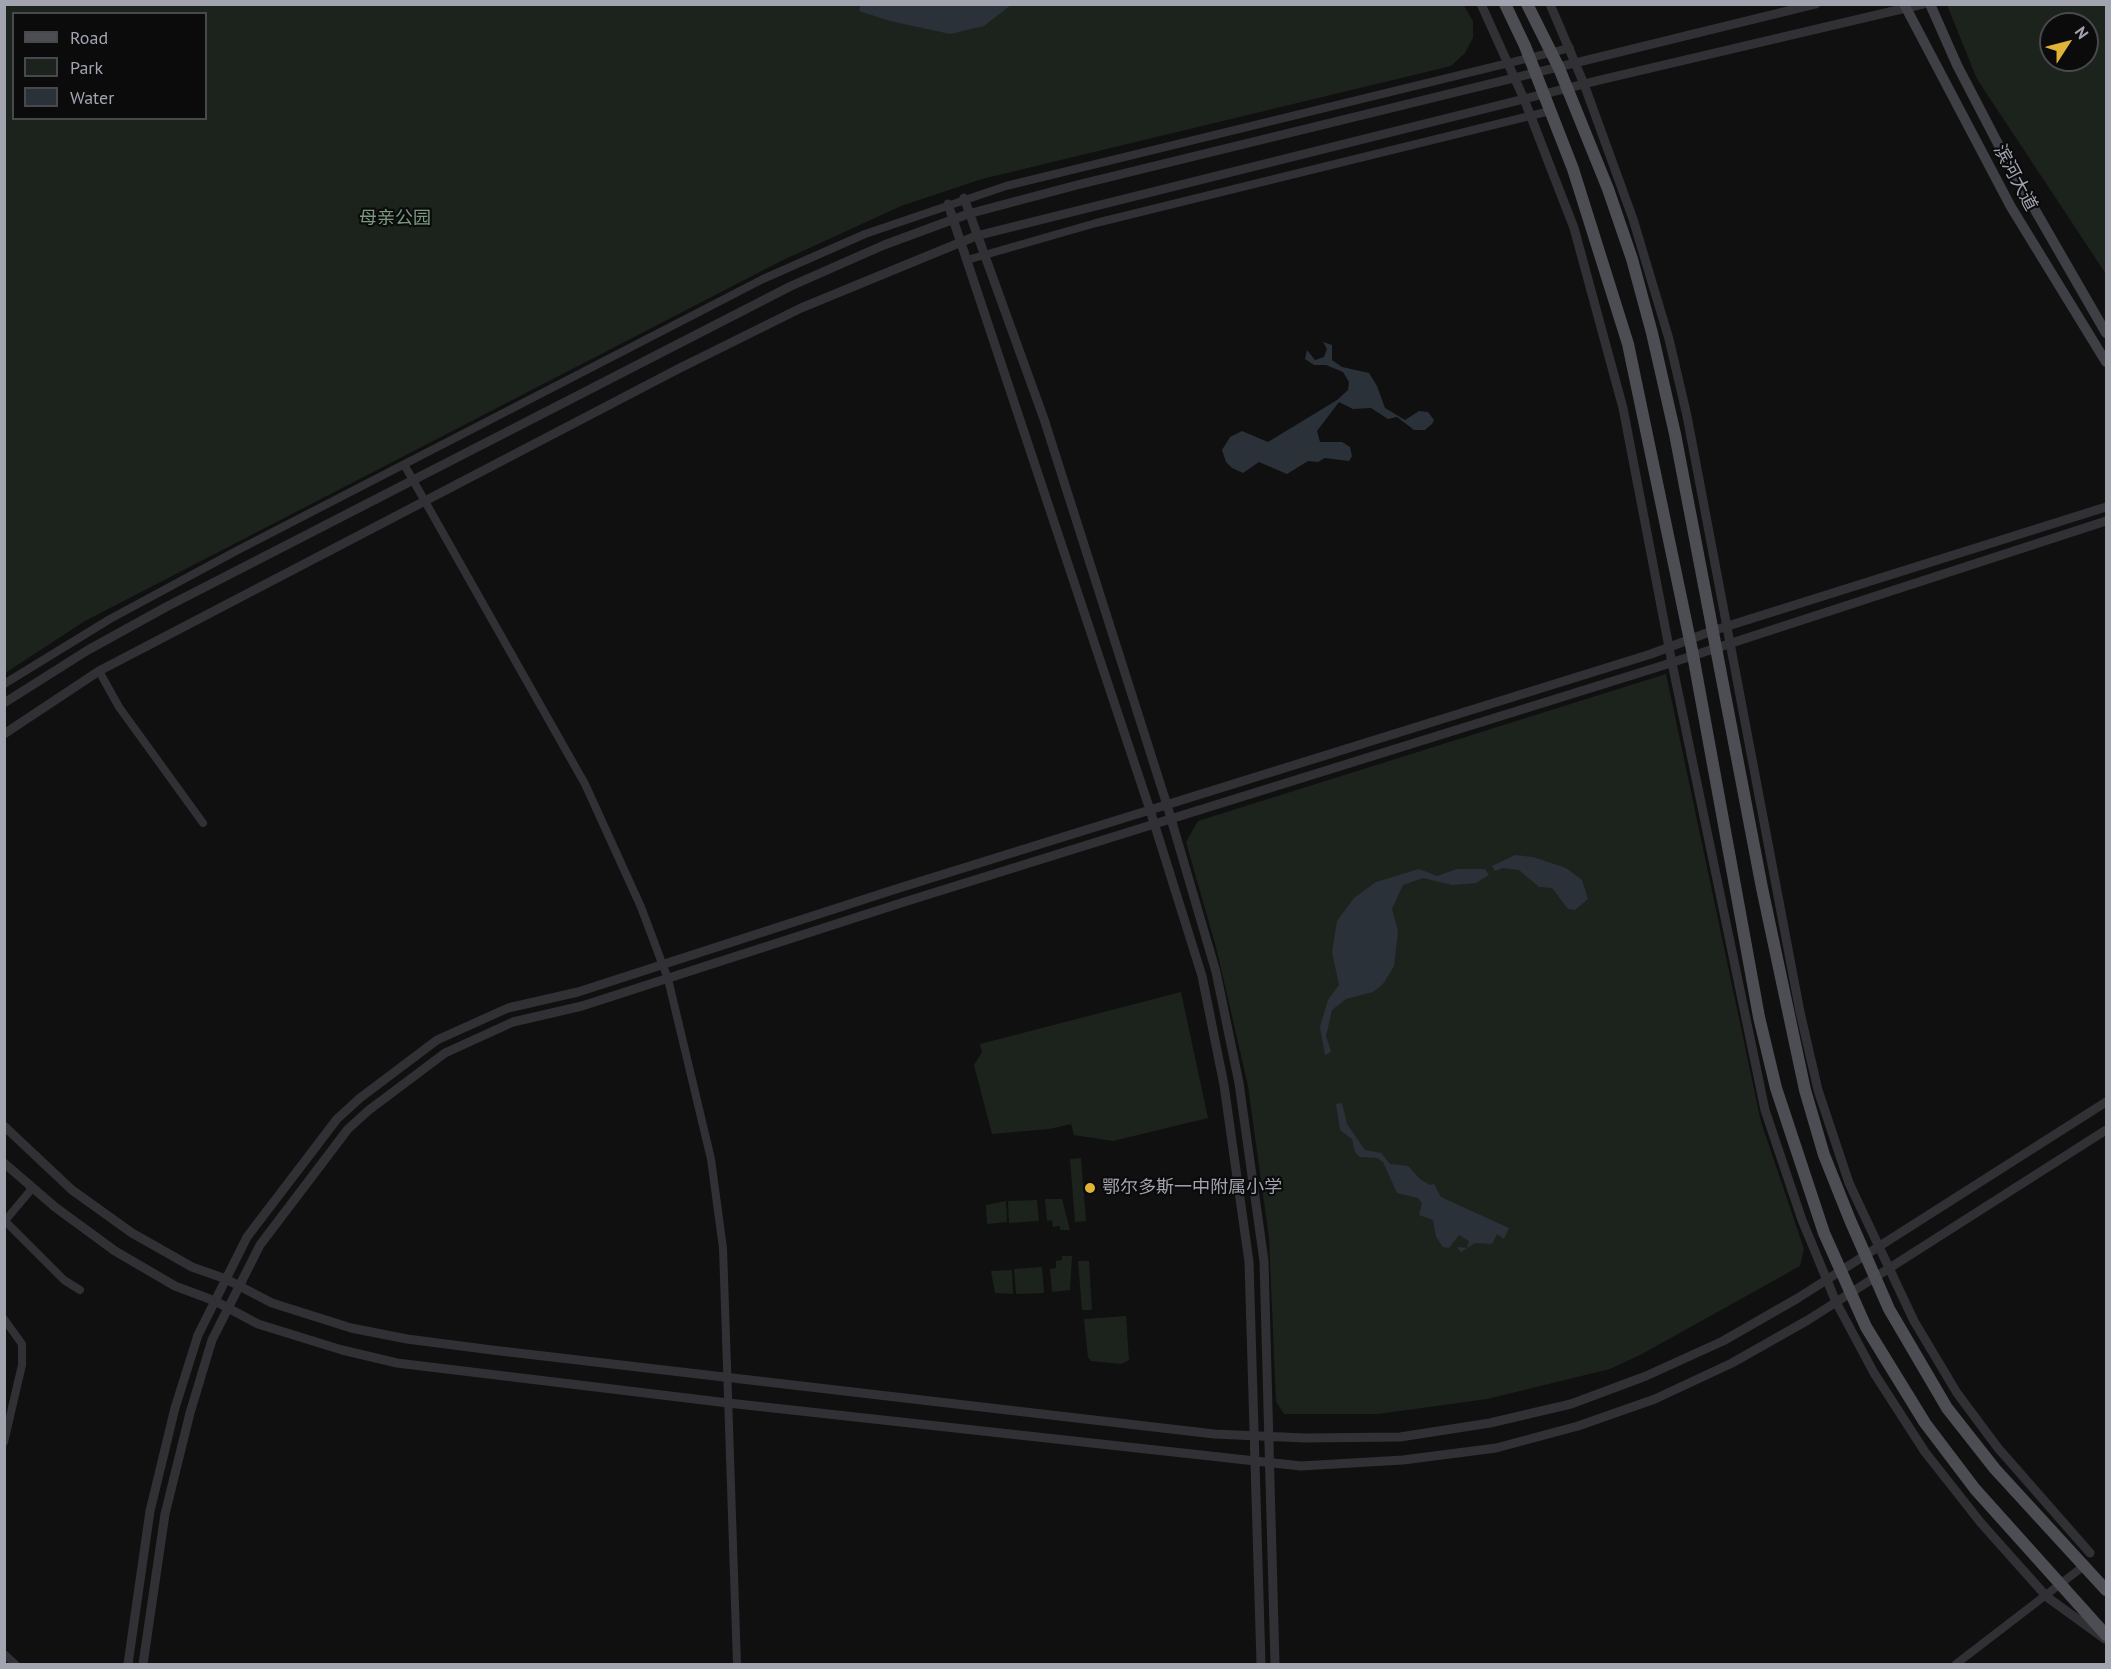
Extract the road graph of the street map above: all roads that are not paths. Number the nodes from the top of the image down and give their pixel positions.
1 (1481, 4) edge
2 (1505, 4) edge
3 (1527, 4) edge
4 (1550, 4) edge
5 (1816, 4) edge
6 (1923, 4) edge
7 (1930, 4) edge
8 (1905, 7) edge
9 (1570, 48) junction
10 (1551, 52) junction
11 (1530, 57) junction
12 (1509, 62) junction
13 (1576, 64) junction
14 (1559, 69) junction
15 (1536, 74) junction
16 (1516, 78) junction
17 (1584, 84) junction
18 (1567, 88) junction
19 (1544, 94) junction
20 (1524, 99) junction
21 (1550, 111) junction
22 (1530, 115) junction
23 (964, 198) junction
24 (948, 204) junction
25 (968, 214) junction
26 (953, 219) junction
27 (976, 236) junction
28 (961, 242) junction
29 (982, 254) junction
30 (967, 260) junction
31 (2106, 333) edge
32 (2106, 362) edge
33 (405, 466) junction
34 (412, 480) junction
35 (425, 502) junction
36 (2106, 507) edge
37 (2106, 521) edge
38 (1725, 627) junction
39 (1712, 631) junction
40 (1689, 641) junction
41 (1730, 643) junction
42 (1716, 647) junction
43 (1670, 648) junction
44 (1694, 655) junction
45 (1672, 663) junction
46 (99, 671) junction
47 (4, 684) edge
48 (4, 704) edge
49 (4, 734) edge
50 (1167, 805) junction
51 (1150, 810) junction
52 (1171, 819) junction
53 (203, 823) dead end
54 (1154, 824) junction
55 (663, 965) junction
56 (668, 979) junction
57 (2106, 1102) edge
58 (4, 1126) edge
59 (2106, 1130) edge
60 (4, 1163) edge
61 (30, 1185) junction
62 (5, 1221) edge
63 (1879, 1248) junction
64 (1865, 1256) junction
65 (1888, 1268) junction
66 (1841, 1272) junction
67 (1875, 1277) junction
68 (226, 1279) junction
69 (1827, 1280) junction
70 (239, 1286) junction
71 (80, 1290) dead end
72 (1850, 1293) junction
73 (215, 1301) junction
74 (1836, 1302) junction
75 (228, 1308) junction
76 (4, 1319) edge
77 (727, 1377) junction
78 (728, 1404) junction
79 (1253, 1436) junction
80 (1268, 1436) junction
81 (4, 1442) edge
82 (1254, 1462) junction
83 (1269, 1463) junction
84 (2090, 1553) dead end
85 (2085, 1565) junction
86 (2063, 1584) junction
87 (2106, 1590) edge
88 (2047, 1597) junction
89 (2106, 1635) edge
90 (2106, 1641) edge
91 (4, 1654) edge
92 (15, 1665) edge
93 (128, 1665) edge
94 (144, 1665) edge
95 (736, 1665) edge
96 (1261, 1665) edge
97 (1275, 1665) edge
98 (1956, 1665) edge

1 - 12 street
2 - 11 main road
3 - 10 main road
4 - 9 street
5 - 13 street
6 - 8 street
7 - 31 main road, 滨河大道
8 - 17 street
8 - 32 main road, 滨河大道
9 - 10 street
9 - 13 street
10 - 11 street
10 - 14 main road
11 - 12 street
11 - 15 main road
12 - 16 street
12 - 23 street
13 - 14 street
13 - 17 street
14 - 15 street
14 - 18 main road
15 - 16 street
15 - 19 main road
16 - 20 street
16 - 25 street
17 - 18 street
17 - 38 street
18 - 19 street
18 - 39 main road
19 - 20 street
19 - 21 main road
20 - 22 street
20 - 27 street
21 - 22 street
21 - 40 main road
22 - 29 street
22 - 43 street
23 - 24 street
23 - 25 street
24 - 26 street
24 - 33 street
25 - 26 street
25 - 27 street
26 - 28 street
26 - 34 street
27 - 28 street
27 - 29 street
28 - 30 street
28 - 35 street
29 - 30 street
29 - 50 street
30 - 51 street
33 - 34 street
33 - 47 street
34 - 35 street
34 - 48 street
35 - 46 street
35 - 55 street
36 - 38 street
37 - 41 street
38 - 39 street
38 - 41 street
39 - 40 street
39 - 42 main road
40 - 43 street
40 - 44 main road
41 - 42 street
41 - 63 street
42 - 44 street
42 - 64 main road
43 - 45 street
43 - 50 street
44 - 45 street
44 - 66 main road
45 - 52 street
45 - 69 street
46 - 49 street
46 - 53 street
50 - 51 street
50 - 52 street
51 - 54 street
51 - 55 street
52 - 54 street
52 - 80 street
54 - 56 street
54 - 79 street
55 - 56 street
55 - 68 street
56 - 70 street
56 - 77 street
57 - 63 street
58 - 68 street
59 - 65 street
60 - 61 street
61 - 62 street
61 - 73 street
62 - 71 street
63 - 64 street
63 - 65 street
64 - 66 street
64 - 67 main road
65 - 67 street
65 - 84 street
66 - 69 street
66 - 72 main road
67 - 72 street
67 - 85 main road
68 - 70 street
68 - 73 street
69 - 74 street
69 - 80 street
70 - 75 street
70 - 77 street
72 - 74 street
72 - 86 main road
73 - 75 street
73 - 93 street
74 - 83 street
74 - 88 street
75 - 78 street
75 - 94 street
76 - 81 street
77 - 78 street
77 - 79 street
78 - 82 street
78 - 95 street
79 - 80 street
79 - 82 street
80 - 83 street
82 - 83 street
82 - 96 street
83 - 97 street
85 - 86 street
85 - 87 main road
86 - 88 street
86 - 89 main road
88 - 90 street
88 - 98 street
91 - 92 street

